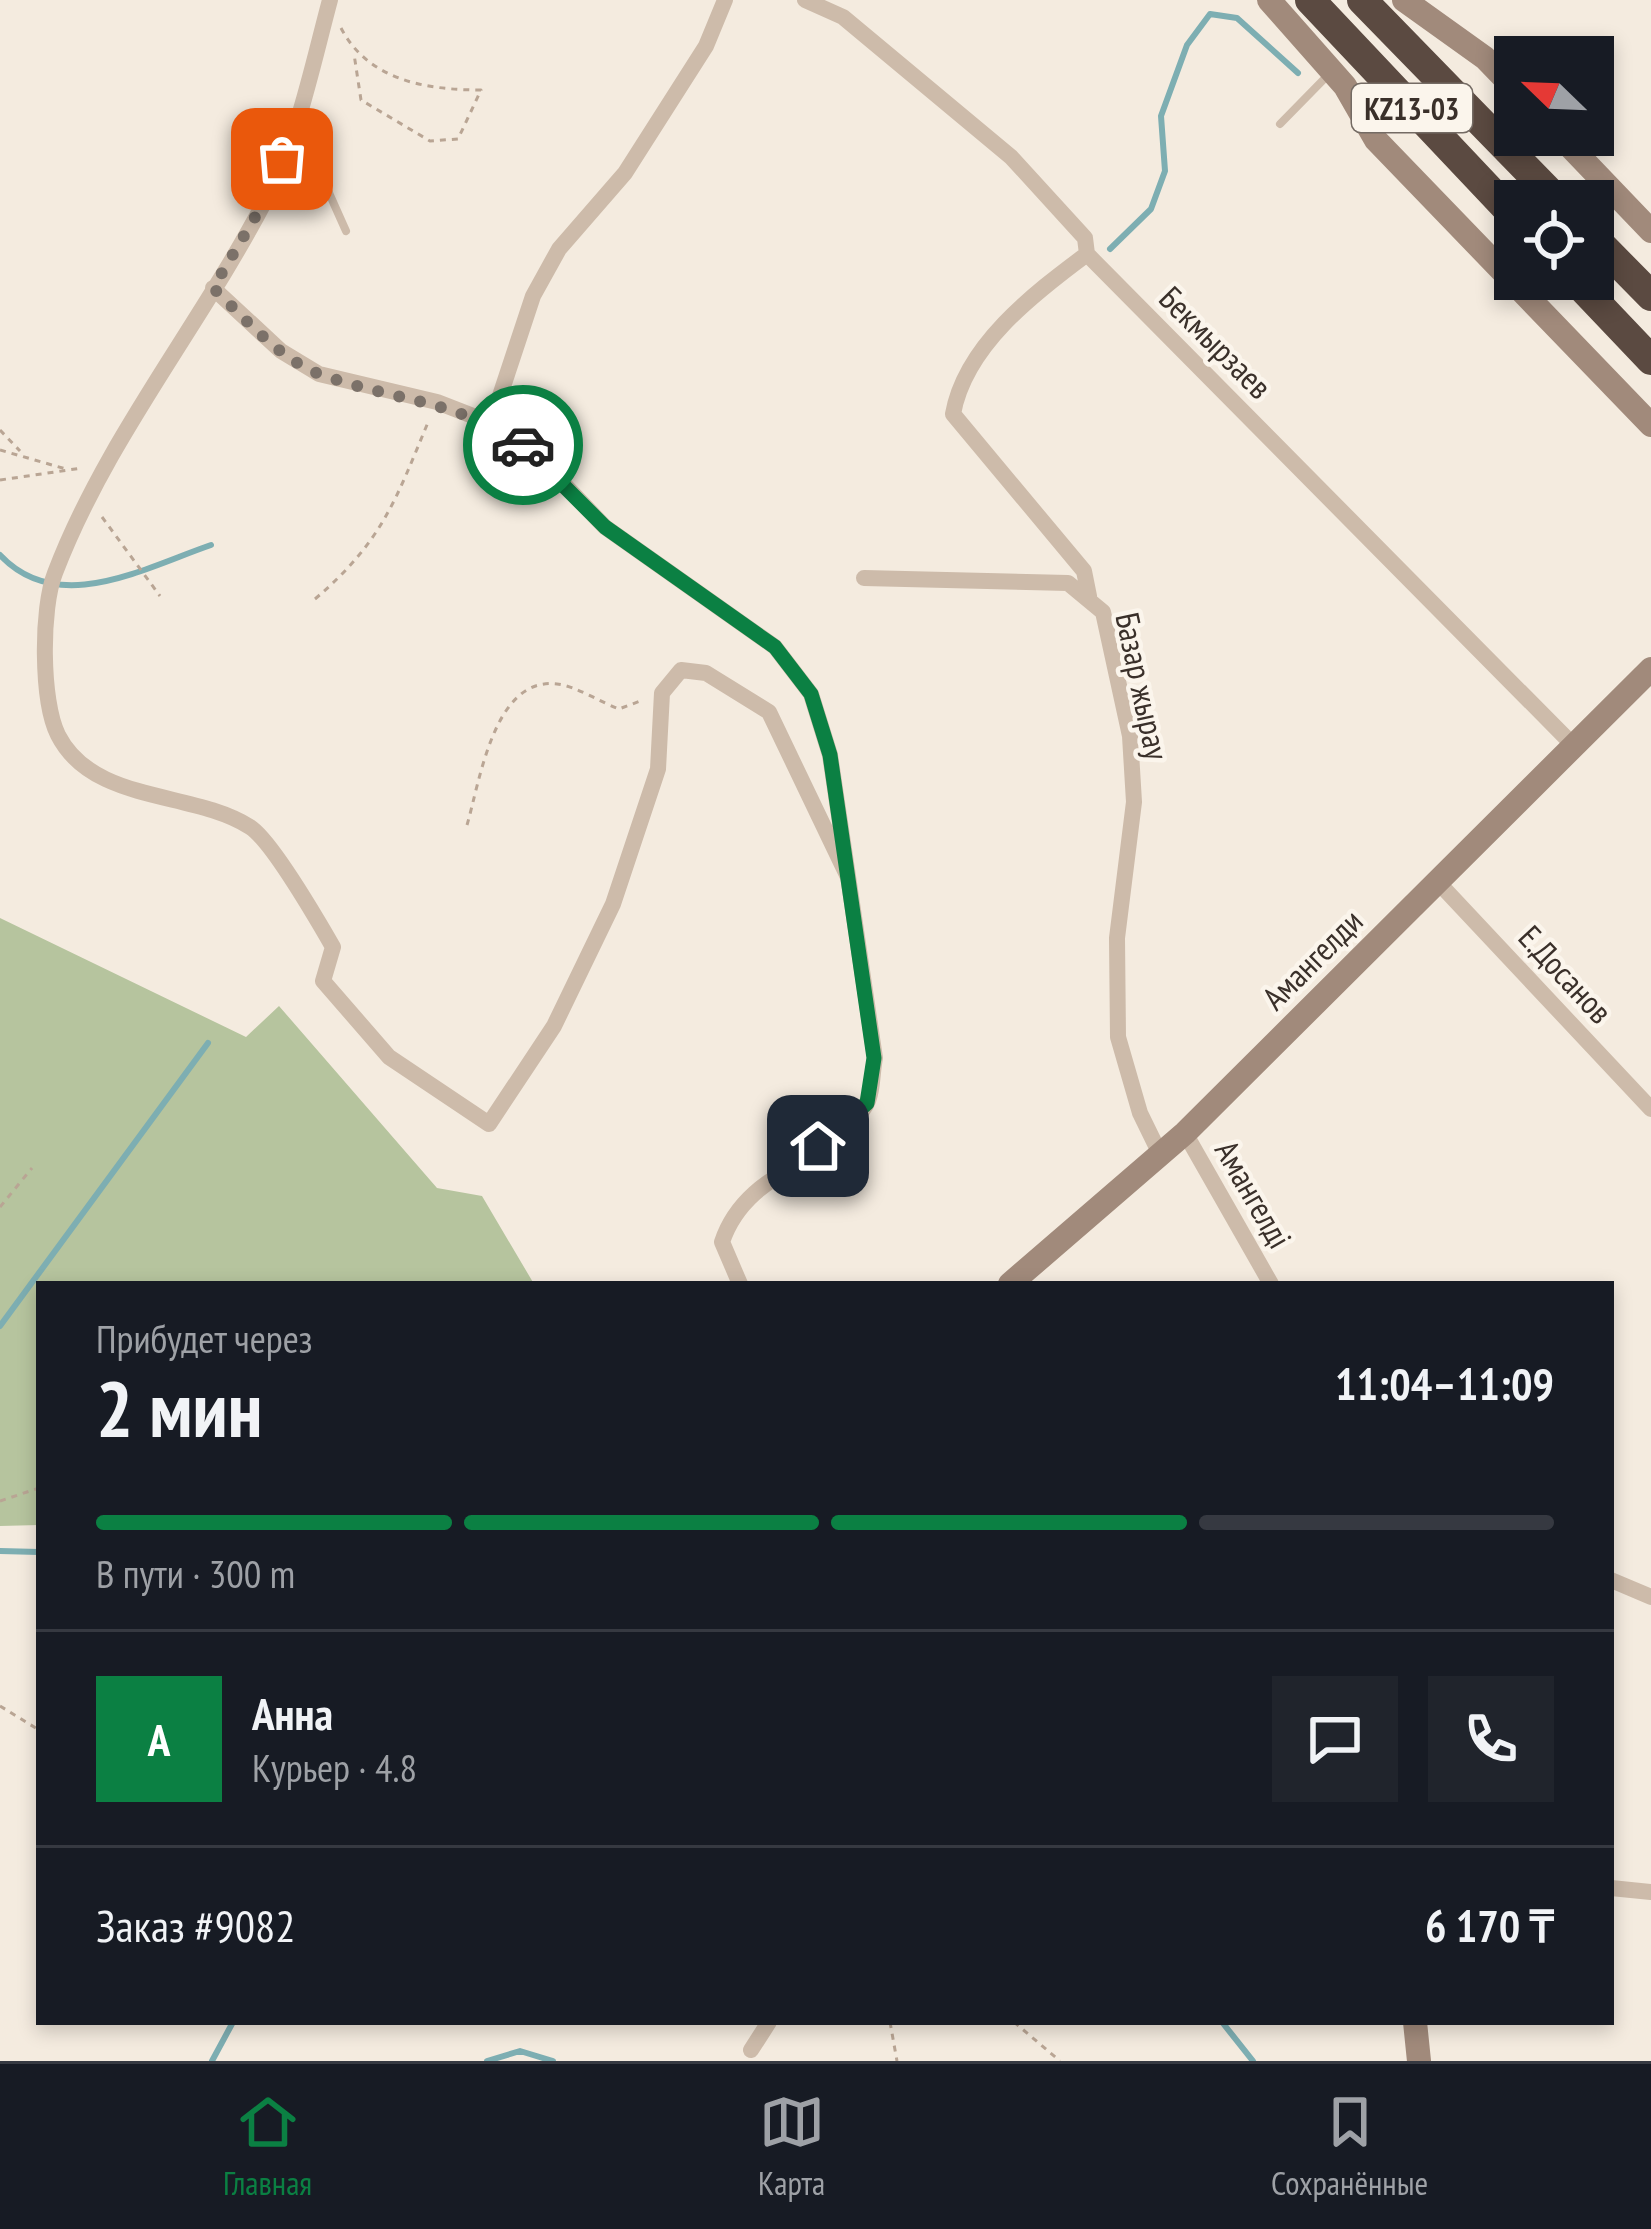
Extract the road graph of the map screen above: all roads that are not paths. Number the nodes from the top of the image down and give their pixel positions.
1 (725, 0) edge
2 (805, 0) edge
3 (1270, 0) edge
4 (1310, 0) edge
5 (1362, 0) edge
6 (329, 2) edge
7 (1414, 3) edge
8 (1494, 68) edge
9 (1332, 71) junction
10 (297, 121) junction
11 (1280, 124) dead end
12 (1579, 156) edge
13 (1538, 180) edge
14 (1494, 195) edge
15 (346, 231) dead end
16 (1651, 232) edge
17 (1087, 254) junction
18 (1614, 258) edge
19 (213, 288) junction
20 (1651, 296) edge
21 (1594, 300) edge
22 (1651, 360) edge
23 (490, 423) junction
24 (1651, 425) edge
25 (864, 578) dead end
26 (1089, 596) junction
27 (1651, 669) edge
28 (1574, 746) junction
29 (848, 877) junction
30 (1436, 880) junction
31 (1651, 1109) edge
32 (1185, 1133) junction
33 (1160, 1154) junction
34 (739, 1281) edge
35 (1013, 1281) edge
36 (1269, 1281) edge
37 (1614, 1581) edge
38 (1651, 1597) edge
39 (1614, 1888) edge
40 (1651, 1892) edge
41 (767, 2025) edge
42 (1415, 2025) edge
43 (751, 2050) dead end
44 (1419, 2061) edge

1 - 23 street
2 - 17 street, Бекмырзаев
3 - 9 main road
4 - 14 highway, KZ13-03
5 - 13 highway, KZ13-03
6 - 10 street
7 - 8 main road
9 - 11 lane
9 - 24 main road
10 - 15 lane
10 - 19 street
12 - 16 main road
17 - 26 street
17 - 28 street, Бекмырзаев
18 - 20 highway
19 - 23 street
19 - 29 street
21 - 22 highway
23 - 29 street
25 - 26 street, Базар жырау
26 - 33 street, Базар жырау
27 - 28 main road, Амангелди
28 - 30 main road, Амангелди
29 - 34 street
30 - 31 street, Е.Досанов
30 - 32 main road, Амангелди
32 - 33 main road, Амангелди
32 - 36 street, Амангелді
33 - 35 main road, Амангелди
37 - 38 street
39 - 40 street
41 - 43 street
42 - 44 main road

